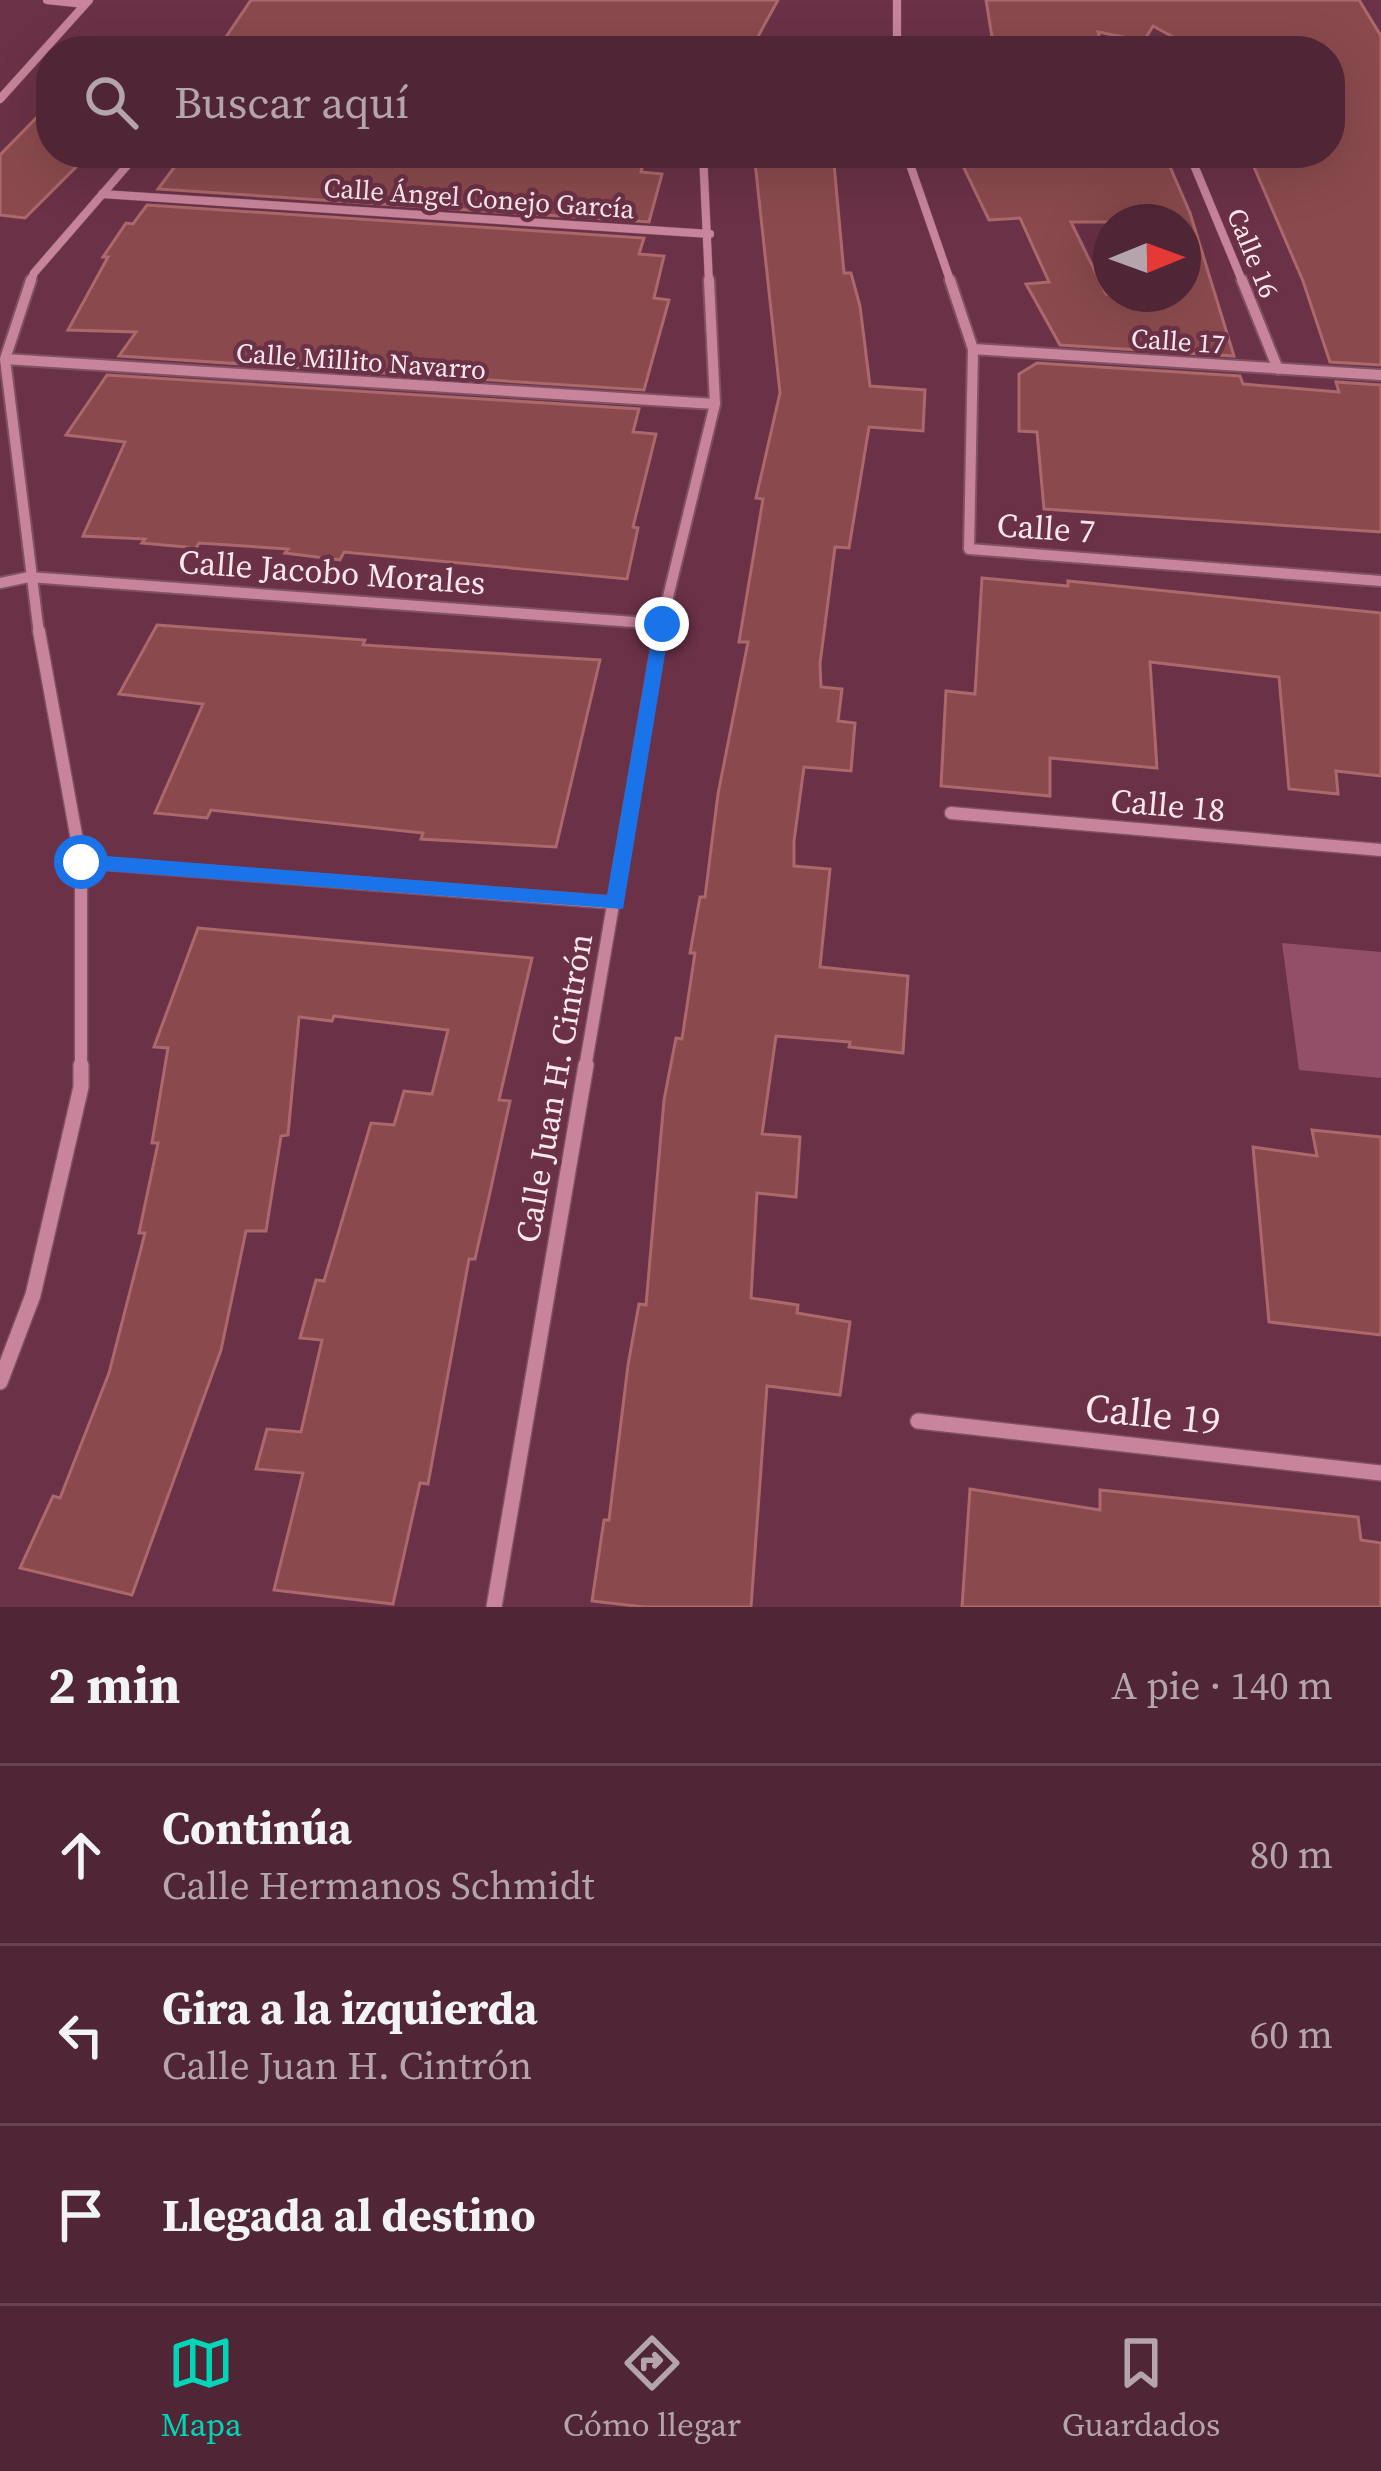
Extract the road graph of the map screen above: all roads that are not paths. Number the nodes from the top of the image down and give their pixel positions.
1 (47, 0) edge
2 (897, 0) edge
3 (87, 2) edge
4 (57, 36) edge
5 (897, 36) edge
6 (36, 59) edge
7 (0, 99) edge
8 (125, 168) edge
9 (704, 168) edge
10 (911, 168) edge
11 (1195, 168) edge
12 (102, 194) junction
13 (710, 234) junction
14 (973, 349) junction
15 (5, 359) junction
16 (1278, 368) junction
17 (1381, 375) edge
18 (715, 404) junction
19 (29, 577) junction
20 (1381, 580) edge
21 (0, 583) edge
22 (662, 624) junction
23 (951, 814) dead end
24 (1381, 850) edge
25 (81, 862) junction
26 (616, 903) junction
27 (0, 1382) edge
28 (918, 1421) dead end
29 (1381, 1473) edge
30 (494, 1607) edge

1 - 3 street
2 - 5 street
3 - 4 street
6 - 7 street
8 - 12 street
9 - 13 street, Calle Juan H. Cintrón
10 - 14 street, Calle 7
11 - 16 street, Calle 16
12 - 13 street, Calle Ángel Conejo García
12 - 15 street
13 - 18 street, Calle Juan H. Cintrón
14 - 16 street, Calle 17
14 - 20 street, Calle 7
15 - 18 street, Calle Millito Navarro
15 - 19 street
16 - 17 street, Calle 17
18 - 22 street, Calle Juan H. Cintrón
19 - 21 street, Calle Jacobo Morales
19 - 22 street, Calle Jacobo Morales
19 - 25 street
22 - 26 street, Calle Juan H. Cintrón
23 - 24 street, Calle 18
25 - 26 street
25 - 27 street
26 - 30 street, Calle Juan H. Cintrón
28 - 29 street, Calle 19

